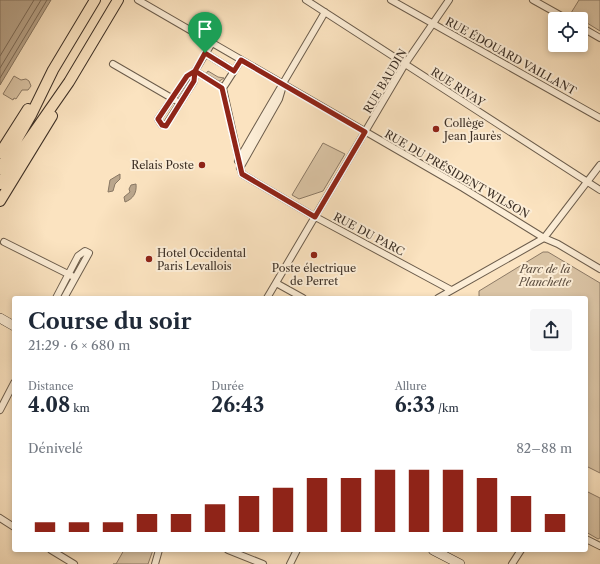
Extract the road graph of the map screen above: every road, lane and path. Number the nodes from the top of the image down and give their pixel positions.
1 (95, 0) edge
2 (118, 0) edge
3 (138, 0) edge
4 (306, 0) edge
5 (391, 0) edge
6 (449, 0) edge
7 (533, 0) edge
8 (325, 12) junction
9 (554, 12) edge
10 (433, 24) junction
11 (588, 31) edge
12 (600, 38) edge
13 (212, 43) junction
14 (205, 53) junction
15 (241, 60) junction
16 (113, 64) dead end
17 (405, 64) junction
18 (195, 71) junction
19 (234, 71) junction
20 (69, 82) junction
21 (284, 84) junction
22 (222, 88) junction
23 (172, 99) junction
24 (38, 100) junction
25 (180, 102) junction
26 (600, 118) edge
27 (365, 132) junction
28 (0, 153) edge
29 (239, 165) junction
30 (600, 165) edge
31 (0, 169) edge
32 (586, 182) junction
33 (0, 184) edge
34 (600, 190) edge
35 (0, 201) edge
36 (315, 217) junction
37 (544, 238) junction
38 (4, 242) dead end
39 (600, 269) edge
40 (69, 275) junction
41 (75, 278) junction
42 (276, 283) junction
43 (451, 290) junction
44 (57, 296) edge
45 (65, 296) edge
46 (268, 296) edge
47 (299, 296) edge
48 (441, 296) edge
49 (0, 318) edge
50 (12, 325) edge
51 (12, 387) edge
52 (0, 410) edge
53 (0, 518) edge
54 (12, 526) edge
55 (588, 540) edge
56 (600, 546) edge
57 (54, 552) edge
58 (158, 552) edge
59 (233, 552) edge
60 (296, 552) edge
61 (437, 552) edge
62 (520, 552) edge
63 (74, 564) edge
64 (155, 564) edge
65 (263, 564) edge
66 (290, 564) edge
67 (460, 564) edge
68 (512, 564) edge

1 - 24 main road
2 - 20 main road
3 - 13 street, RUE DU PRÉSIDENT WILSON
4 - 8 street, RUE RIVAY
5 - 10 street, RUE ÉDOUARD VAILLANT
6 - 10 street, RUE BAUDIN
7 - 9 street
8 - 17 street, RUE RIVAY
8 - 21 street
10 - 17 street, RUE BAUDIN
10 - 26 street, RUE ÉDOUARD VAILLANT
11 - 12 street
13 - 14 street
13 - 15 street, RUE DU PRÉSIDENT WILSON
14 - 18 street
14 - 19 street
15 - 19 street
15 - 21 street, RUE DU PRÉSIDENT WILSON
16 - 23 street
17 - 27 street, RUE BAUDIN
17 - 32 street, RUE RIVAY
18 - 22 street
18 - 23 street
18 - 25 street
19 - 22 street
20 - 33 main road
20 - 35 main road
21 - 27 street, RUE DU PRÉSIDENT WILSON
21 - 29 street
21 - 29 street
22 - 29 street
23 - 25 street
23 - 25 street
24 - 28 main road
24 - 31 main road
27 - 36 street, RUE BAUDIN
27 - 37 street, RUE DU PRÉSIDENT WILSON
29 - 36 street, RUE DU PARC
30 - 32 street
32 - 34 street, RUE RIVAY
32 - 37 street
36 - 42 street, RUE BAUDIN
36 - 43 street, RUE DU PARC
37 - 39 street, RUE DU PRÉSIDENT WILSON
37 - 43 street
38 - 40 street
40 - 41 street
40 - 41 street
40 - 44 street
41 - 45 street
42 - 46 street, RUE BAUDIN
42 - 47 street
43 - 48 street
49 - 50 main road
51 - 52 street
53 - 54 street
55 - 56 street
57 - 63 street
58 - 64 street
59 - 65 street
60 - 66 street
61 - 67 main road
62 - 68 street

